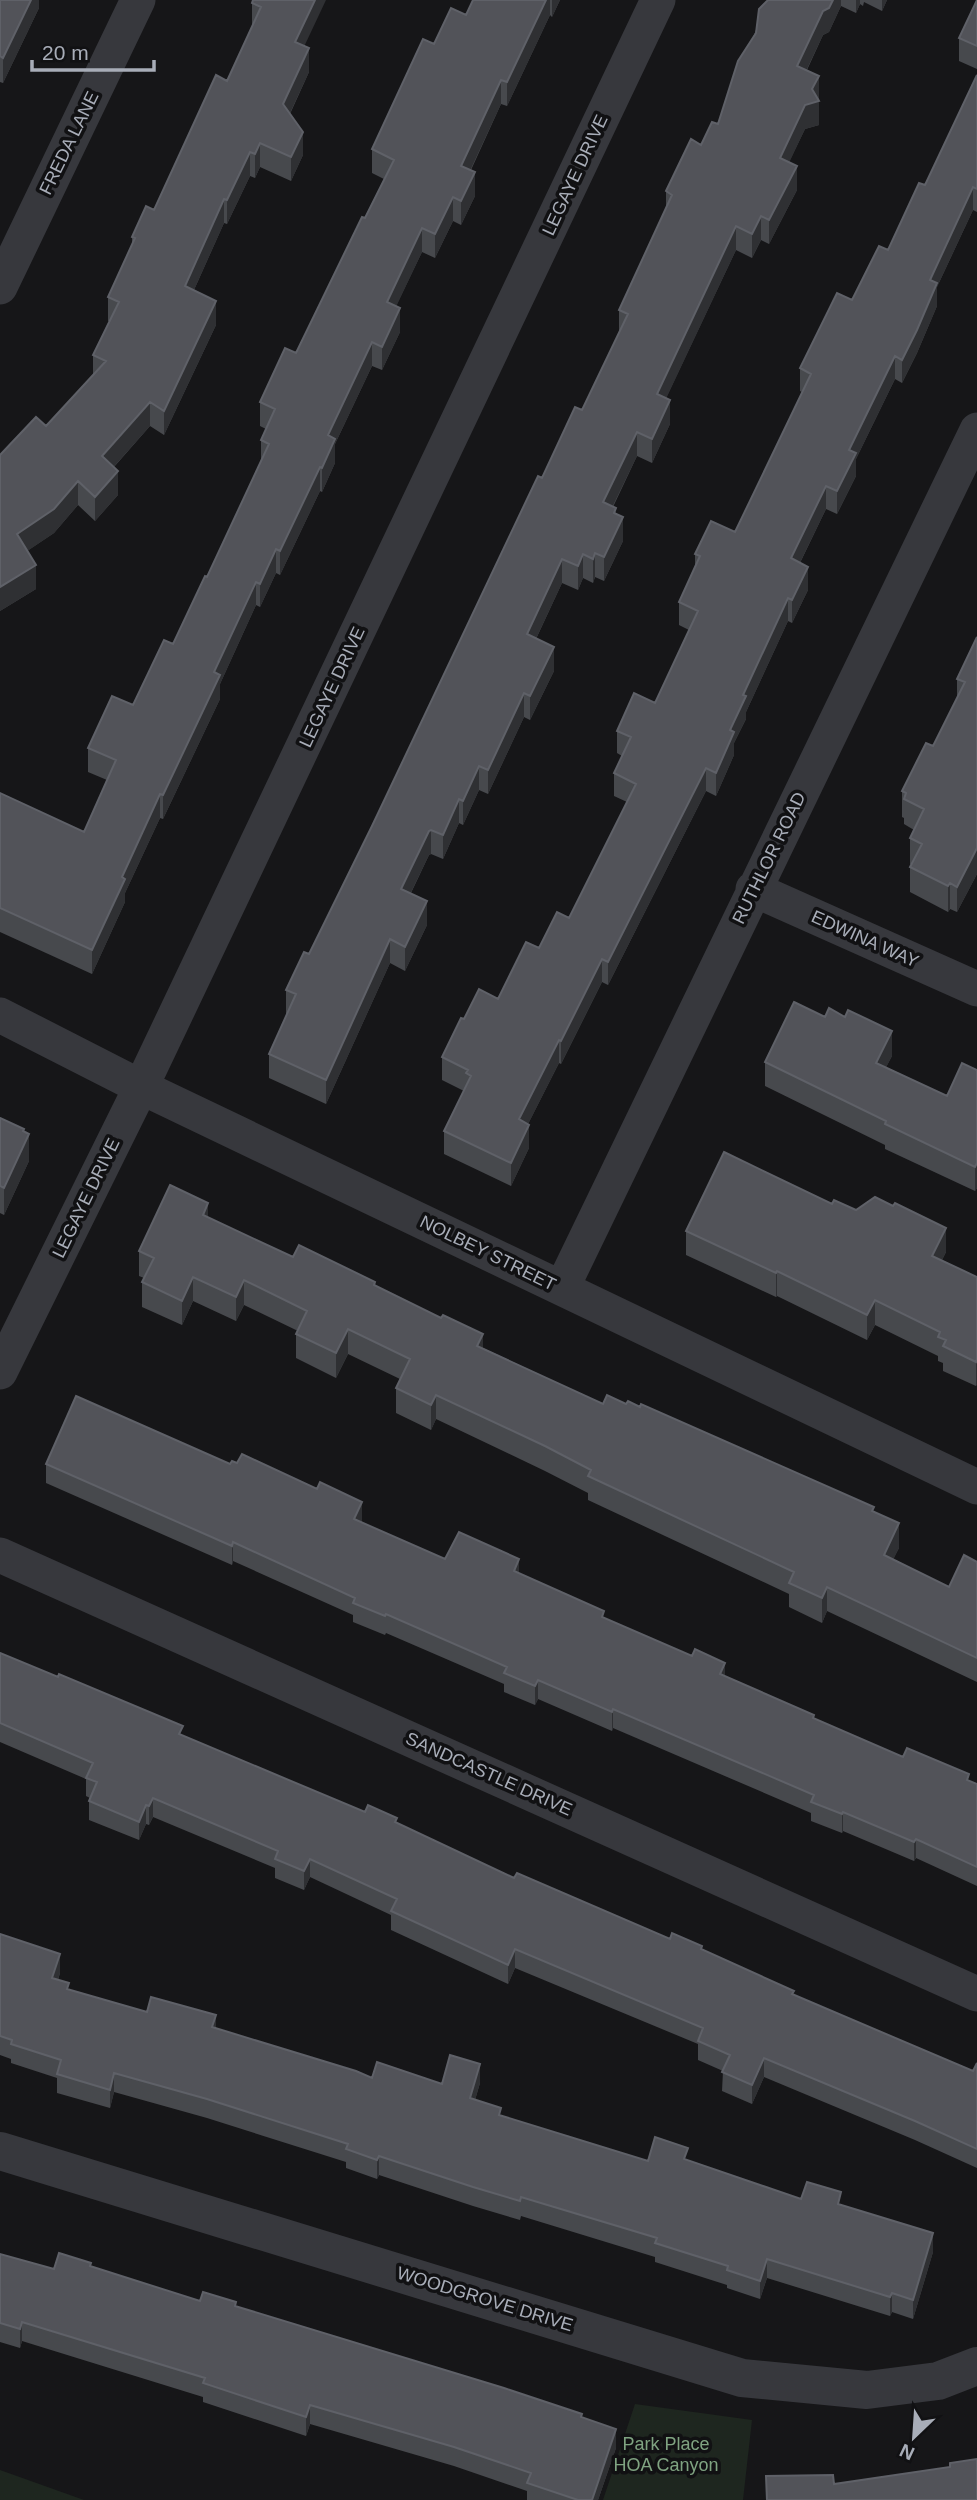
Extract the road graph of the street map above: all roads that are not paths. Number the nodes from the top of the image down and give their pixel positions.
1 (138, 0) edge
2 (658, 0) edge
3 (0, 287) edge
4 (977, 430) edge
5 (753, 889) junction
6 (977, 989) edge
7 (0, 1015) edge
8 (141, 1087) junction
9 (562, 1288) junction
10 (0, 1372) edge
11 (977, 1487) edge
12 (0, 1555) edge
13 (977, 1994) edge
14 (0, 2151) edge
15 (977, 2366) edge

1 - 3 street, FREDA LANE
2 - 8 street, LEGAYE DRIVE
4 - 5 street, RUTHLOR ROAD
5 - 6 street, EDWINA WAY
5 - 9 street, RUTHLOR ROAD
7 - 8 street, NOLBEY STREET
8 - 9 street, NOLBEY STREET
8 - 10 street, LEGAYE DRIVE
9 - 11 street, NOLBEY STREET
12 - 13 street, SANDCASTLE DRIVE
14 - 15 street, WOODGROVE DRIVE

